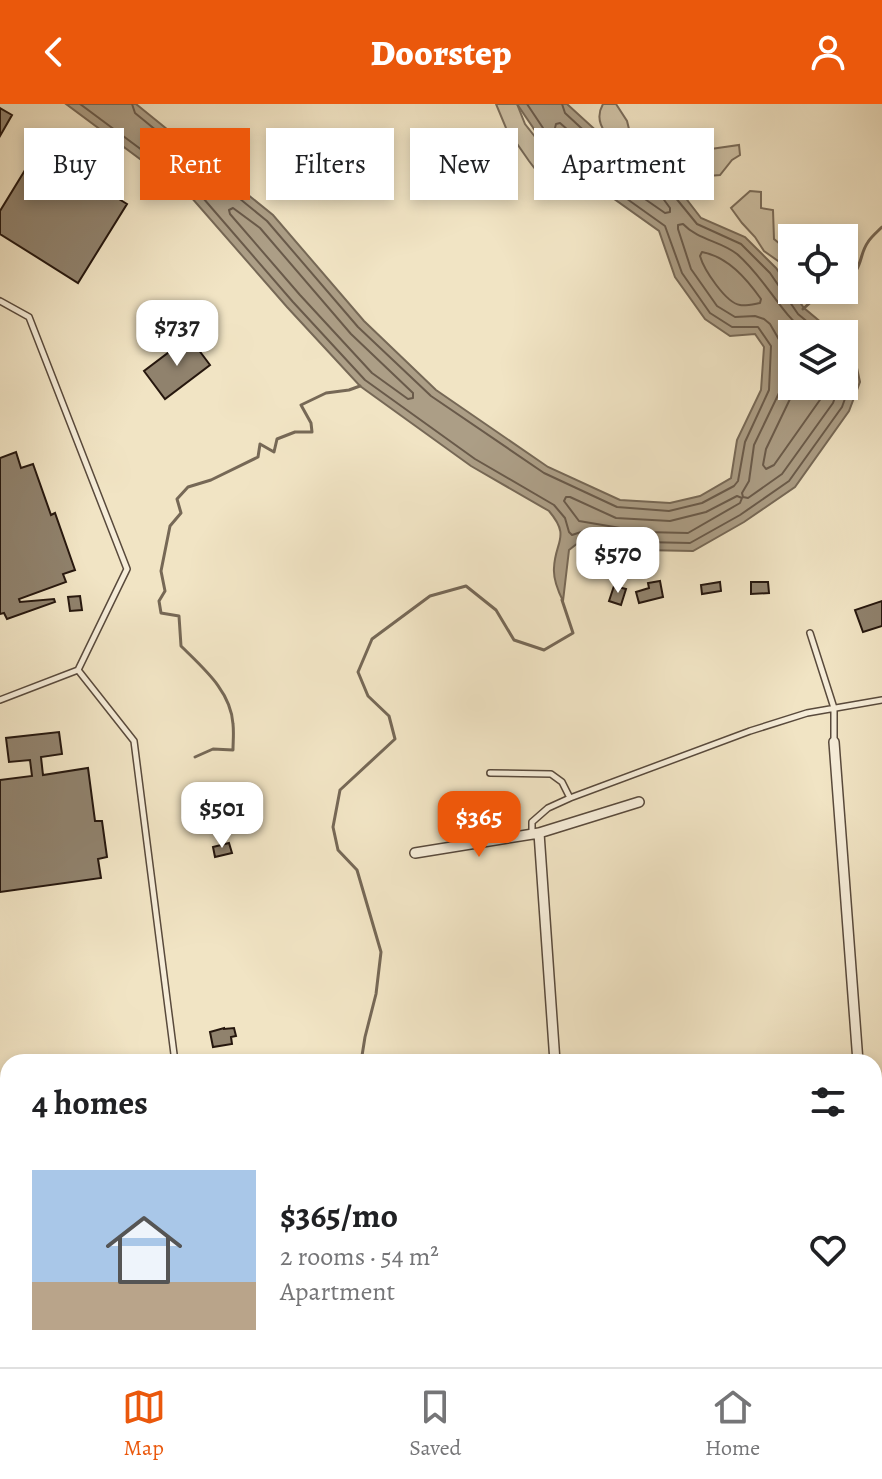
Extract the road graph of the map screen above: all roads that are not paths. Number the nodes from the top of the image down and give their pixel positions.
1 (0, 301) edge
2 (810, 633) dead end
3 (78, 670) junction
4 (0, 700) edge
5 (882, 700) edge
6 (834, 708) junction
7 (834, 742) joint
8 (490, 773) dead end
9 (570, 798) junction
10 (639, 802) dead end
11 (535, 834) junction
12 (415, 853) dead end
13 (174, 1054) edge
14 (554, 1054) edge
15 (857, 1054) edge

1 - 3 lane
2 - 6 lane
3 - 4 lane
3 - 13 lane
5 - 6 lane
6 - 7 lane
6 - 9 lane
7 - 15 street
8 - 9 lane
9 - 11 lane
10 - 11 street
11 - 12 street
11 - 14 street

